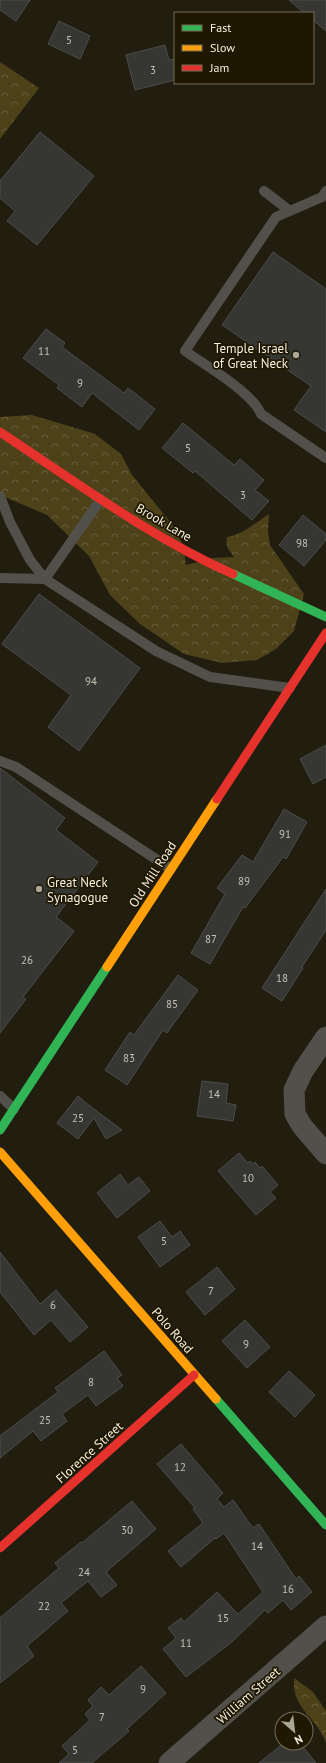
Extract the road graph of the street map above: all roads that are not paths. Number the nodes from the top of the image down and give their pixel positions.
1 (264, 191) dead end
2 (326, 191) edge
3 (290, 211) junction
4 (0, 432) edge
5 (326, 458) edge
6 (0, 496) edge
7 (101, 499) junction
8 (0, 578) edge
9 (44, 579) junction
10 (326, 617) edge
11 (326, 634) edge
12 (290, 688) junction
13 (0, 761) edge
14 (171, 869) junction
15 (326, 1036) edge
16 (0, 1096) edge
17 (14, 1109) junction
18 (0, 1130) edge
19 (0, 1152) edge
20 (326, 1154) edge
21 (194, 1375) junction
22 (326, 1525) edge
23 (0, 1548) edge
24 (326, 1626) edge
25 (169, 1763) edge

1 - 3 lane
2 - 3 lane
3 - 5 lane
4 - 7 street, Brook Lane
6 - 9 lane
7 - 9 lane
7 - 10 street, Brook Lane
8 - 9 lane
9 - 12 lane
11 - 12 street, Old Mill Road
12 - 14 street, Old Mill Road
13 - 14 lane
14 - 17 street, Old Mill Road
15 - 20 street
16 - 17 lane
17 - 18 street, Old Mill Road
19 - 21 street, Polo Road
21 - 22 street, Polo Road
21 - 23 street, Florence Street
24 - 25 street, William Street

